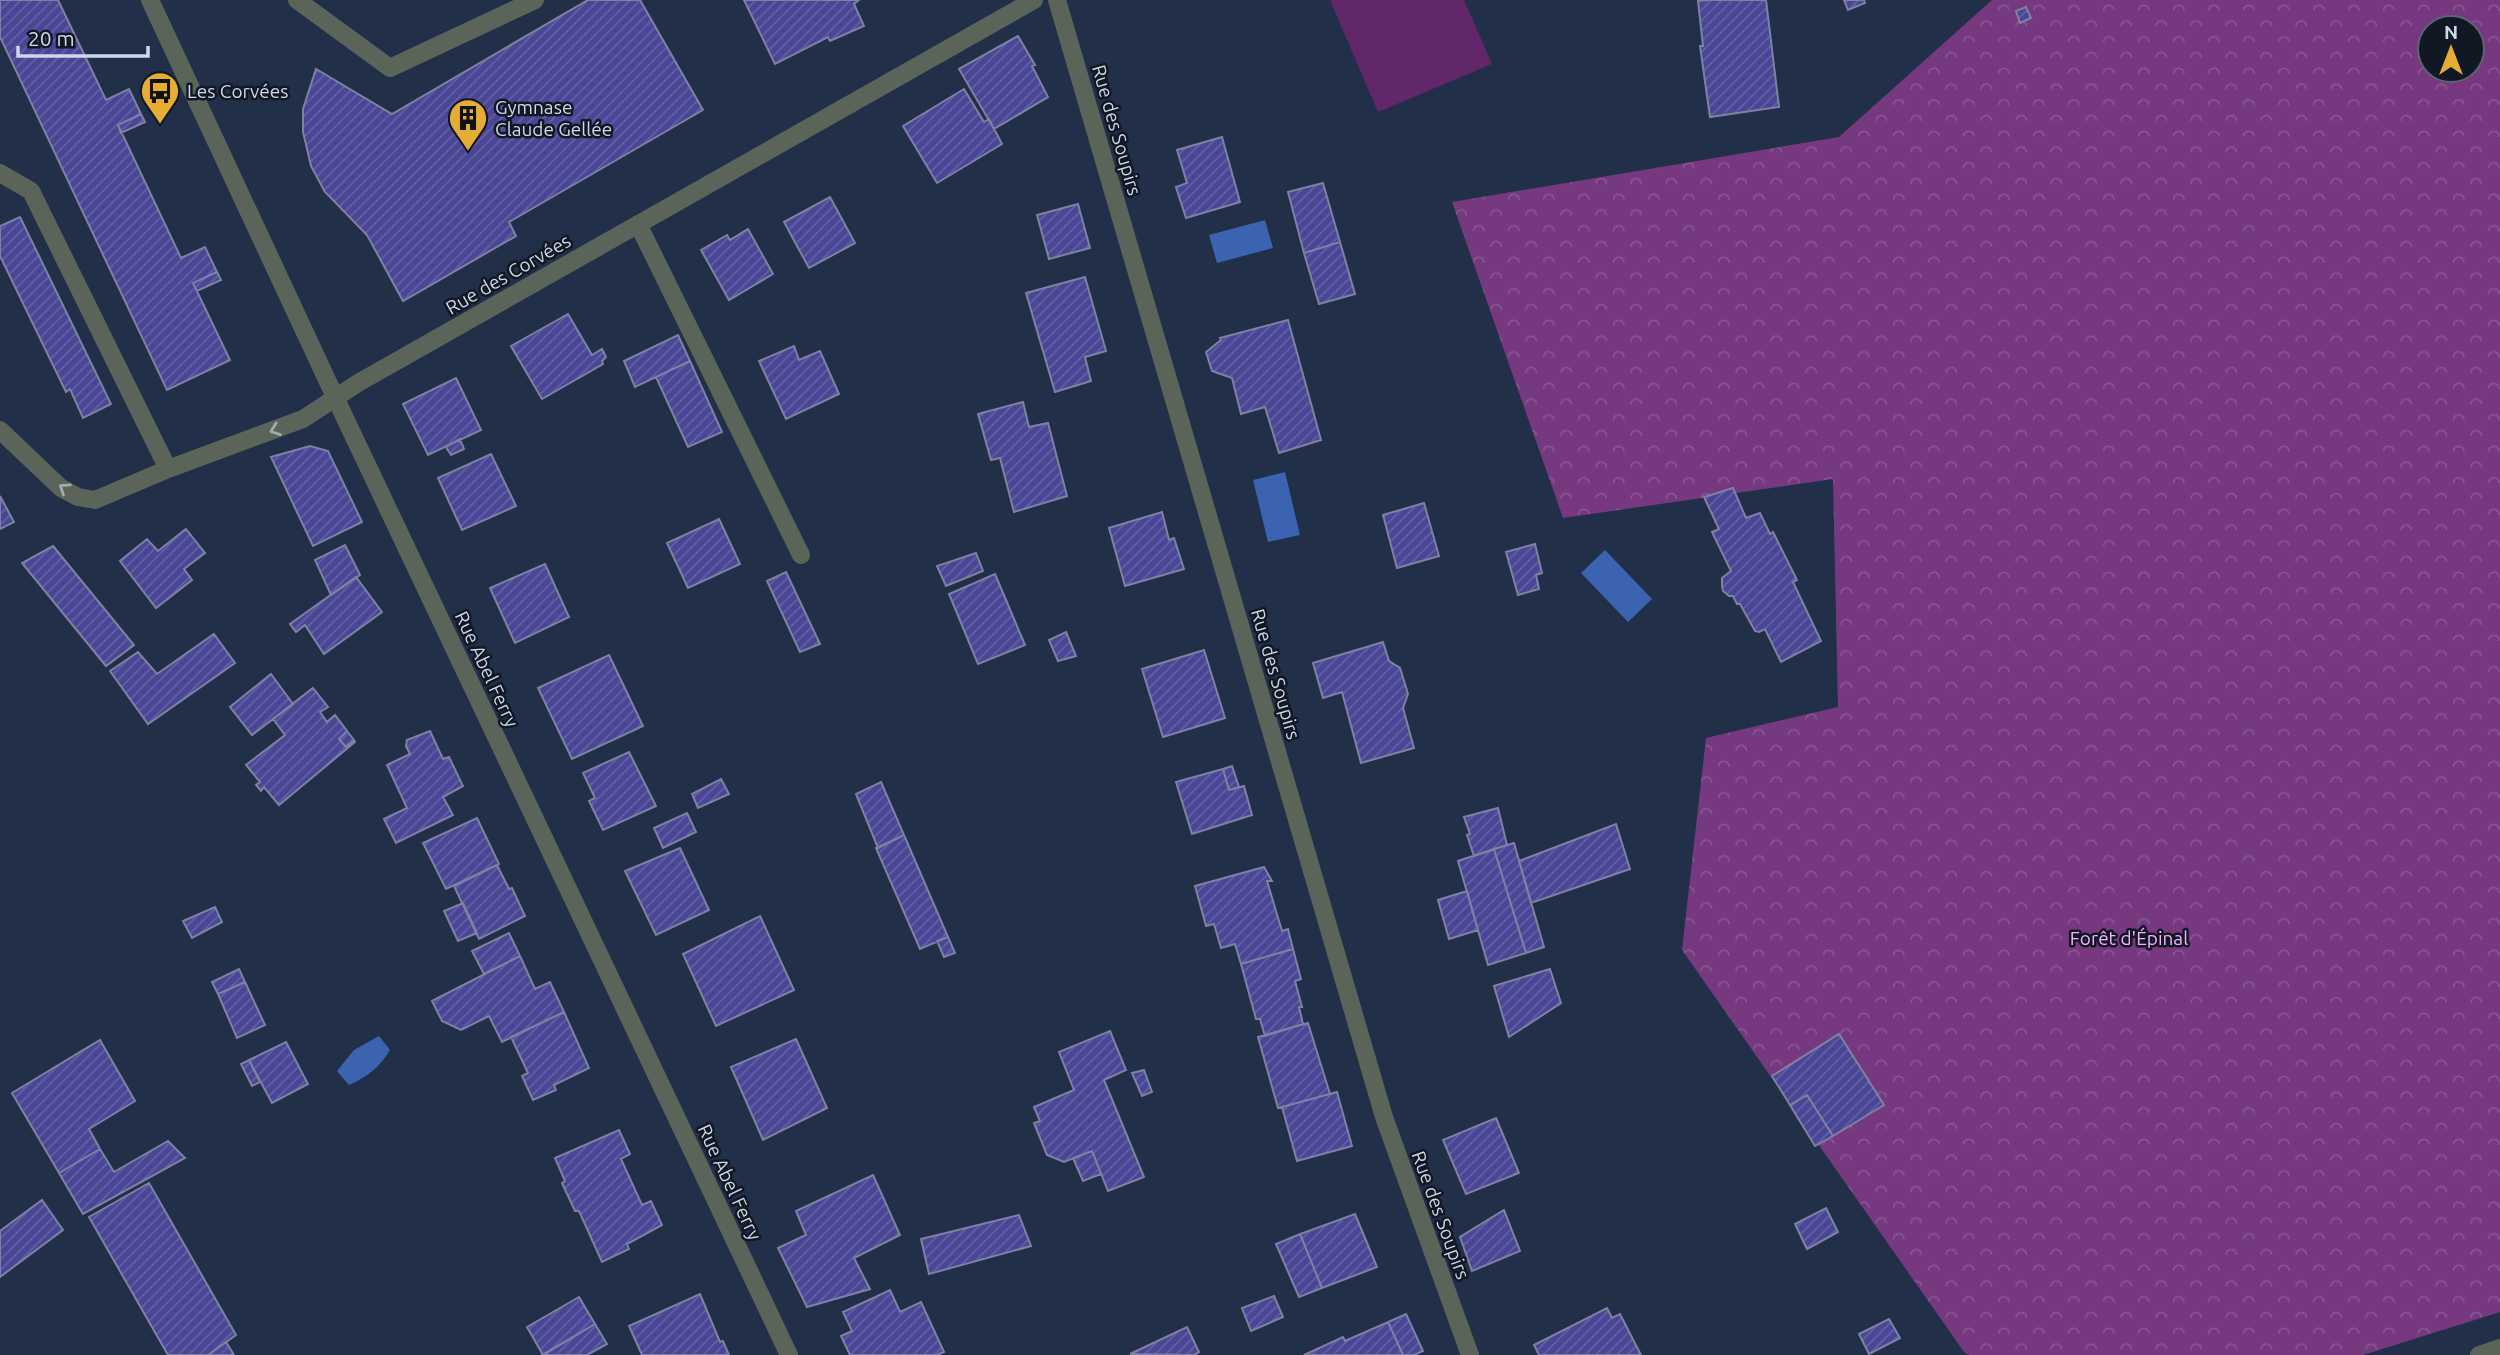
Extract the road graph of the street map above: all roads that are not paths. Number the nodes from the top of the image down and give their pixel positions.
1 (150, 0) edge
2 (297, 0) edge
3 (535, 0) edge
4 (1034, 0) edge
5 (1057, 0) edge
6 (0, 173) edge
7 (638, 224) junction
8 (335, 397) junction
9 (0, 430) edge
10 (168, 469) junction
11 (801, 555) dead end
12 (2500, 1348) edge
13 (789, 1355) edge
14 (1470, 1355) edge
15 (2479, 1355) edge

1 - 8 street, Rue Abel Ferry
2 - 3 street
4 - 7 street, Rue des Corvées
5 - 14 street, Rue des Soupirs
6 - 10 street
7 - 8 street, Rue des Corvées
7 - 11 street
8 -> 10 street, Rue des Corvées
8 - 13 street, Rue Abel Ferry
10 -> 9 street, Rue des Corvées
12 - 15 street

